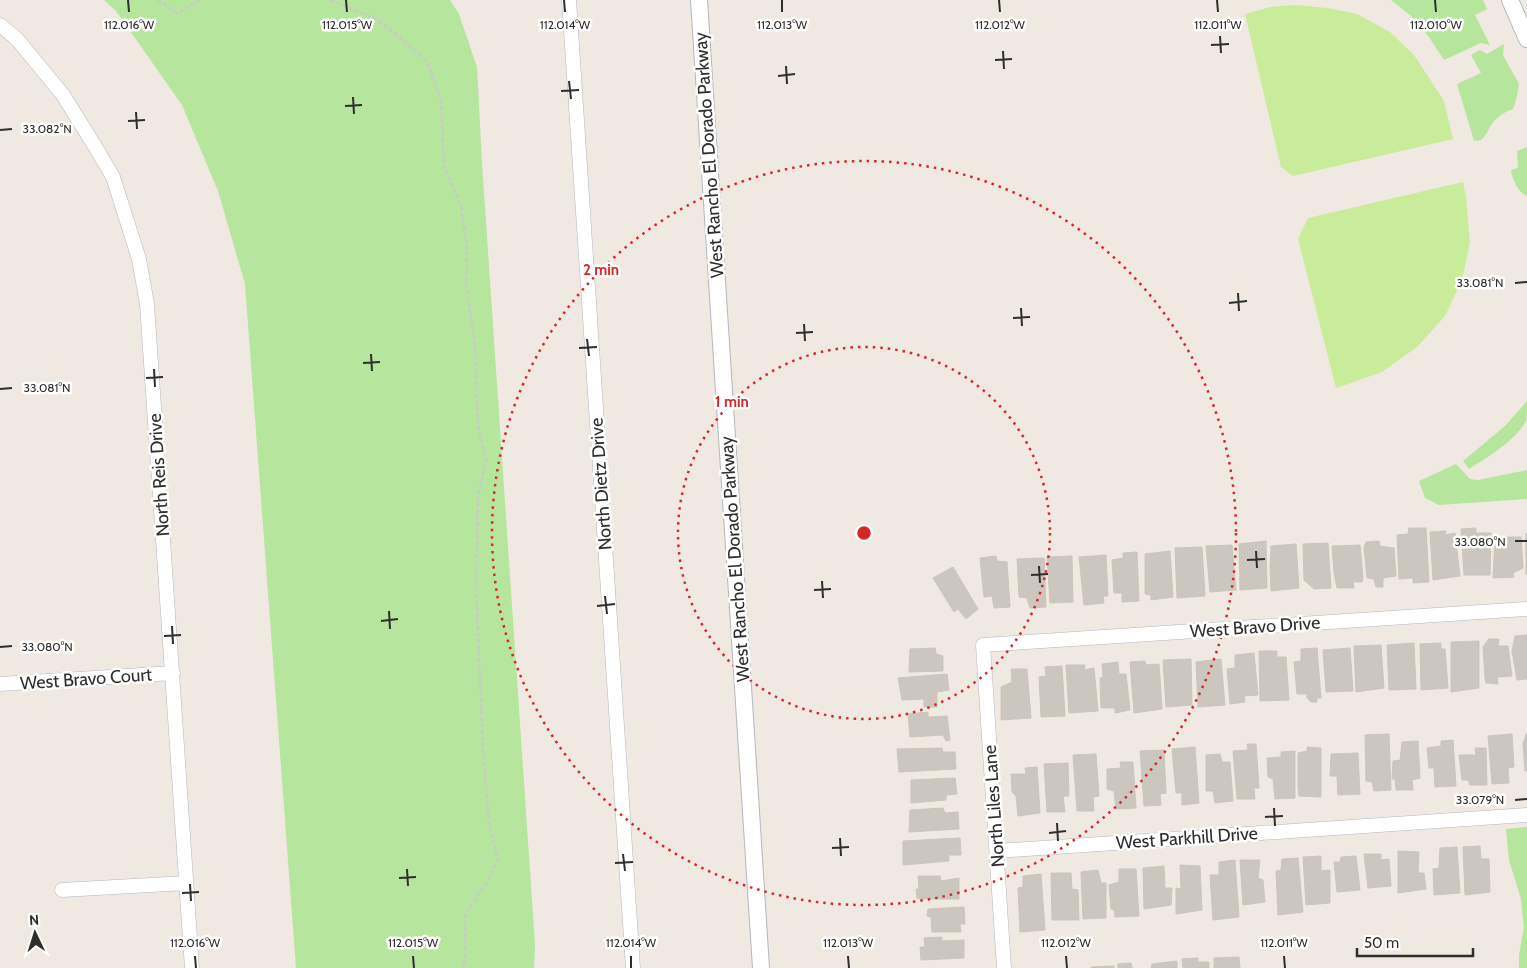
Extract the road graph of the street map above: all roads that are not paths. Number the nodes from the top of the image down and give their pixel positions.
1 (569, 0) edge
2 (699, 0) edge
3 (1510, 0) edge
4 (0, 25) edge
5 (1527, 39) edge
6 (1527, 609) edge
7 (983, 645) joint
8 (173, 673) junction
9 (0, 684) edge
10 (1527, 815) edge
11 (997, 851) junction
12 (186, 883) junction
13 (62, 890) dead end
14 (192, 968) edge
15 (633, 968) edge
16 (761, 968) edge
17 (1004, 968) edge

1 - 15 street, North Dietz Drive
2 - 16 street, West Rancho El Dorado Parkway
3 - 5 street
4 - 8 street, North Reis Drive
6 - 7 street, West Bravo Drive
7 - 11 street, North Liles Lane
8 - 9 street, West Bravo Court
8 - 12 street, North Reis Drive
10 - 11 street, West Parkhill Drive
11 - 17 street, North Liles Lane
12 - 13 street
12 - 14 street, North Reis Drive

